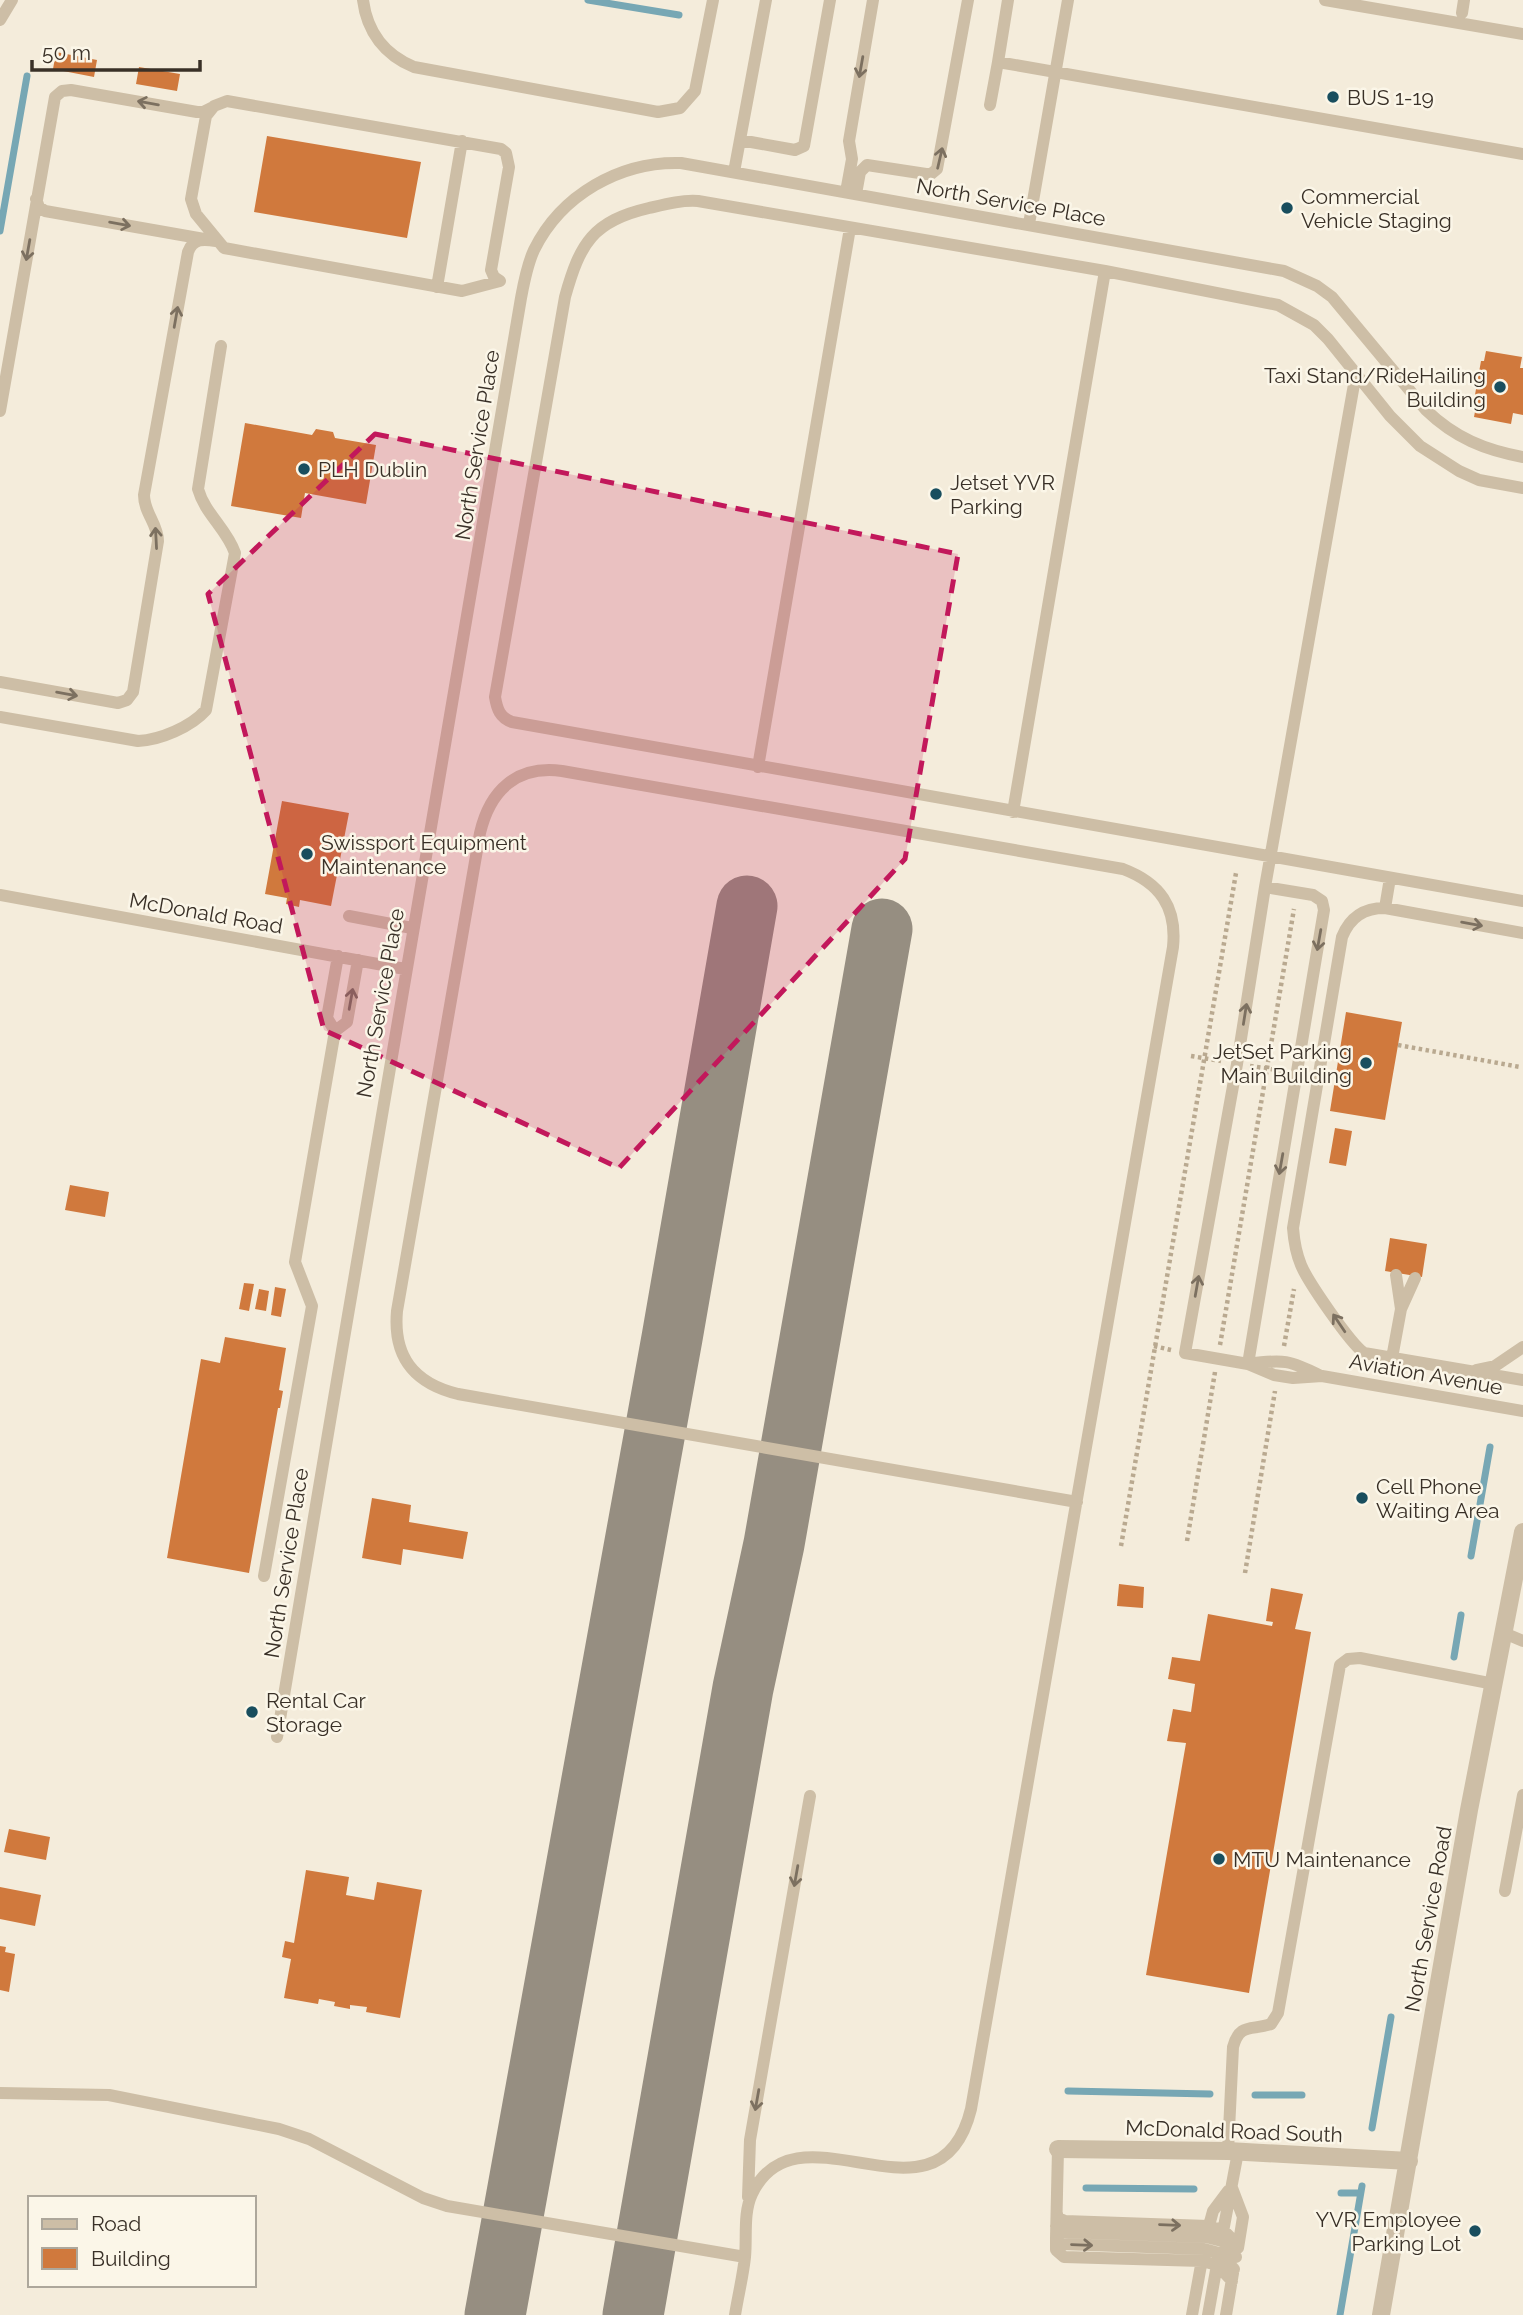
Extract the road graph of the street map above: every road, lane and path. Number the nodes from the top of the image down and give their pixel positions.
1 (12, 0) edge
2 (363, 0) edge
3 (713, 0) edge
4 (766, 0) edge
5 (830, 0) edge
6 (873, 0) edge
7 (968, 0) edge
8 (1008, 0) edge
9 (1068, 0) edge
10 (1325, 0) edge
11 (0, 20) edge
12 (1523, 34) edge
13 (998, 62) junction
14 (1056, 71) junction
15 (990, 104) dead end
16 (214, 106) junction
17 (740, 140) junction
18 (463, 141) junction
19 (1523, 155) edge
20 (734, 173) junction
21 (851, 193) junction
22 (36, 199) junction
23 (1029, 224) junction
24 (850, 228) junction
25 (211, 240) junction
26 (1105, 271) junction
27 (500, 281) junction
28 (523, 285) junction
29 (437, 287) junction
30 (221, 346) dead end
31 (1356, 373) junction
32 (0, 411) edge
33 (1523, 457) edge
34 (1523, 488) edge
35 (0, 682) edge
36 (0, 717) edge
37 (758, 767) junction
38 (1013, 812) junction
39 (1271, 858) junction
40 (1236, 873) dead end
41 (1390, 878) junction
42 (1265, 887) junction
43 (0, 895) edge
44 (1523, 901) edge
45 (1295, 902) dead end
46 (1385, 908) junction
47 (349, 916) dead end
48 (412, 928) junction
49 (1523, 933) edge
50 (338, 956) junction
51 (358, 960) junction
52 (405, 969) junction
53 (335, 1031) junction
54 (1398, 1045) dead end
55 (1191, 1056) dead end
56 (1205, 1058) junction
57 (1225, 1062) dead end
58 (1243, 1065) dead end
59 (1520, 1067) dead end
60 (1267, 1069) junction
61 (1287, 1072) dead end
62 (1396, 1275) dead end
63 (1415, 1278) dead end
64 (1295, 1284) dead end
65 (1401, 1309) junction
66 (1220, 1346) dead end
67 (1523, 1347) edge
68 (1283, 1354) dead end
69 (1392, 1358) junction
70 (1248, 1364) junction
71 (1216, 1370) dead end
72 (1465, 1372) junction
73 (1523, 1380) edge
74 (1277, 1381) dead end
75 (1523, 1411) edge
76 (1077, 1502) junction
77 (1523, 1536) edge
78 (1187, 1541) dead end
79 (1121, 1546) dead end
80 (1245, 1573) dead end
81 (264, 1576) dead end
82 (1504, 1633) junction
83 (1523, 1633) edge
84 (1523, 1641) edge
85 (1494, 1684) junction
86 (277, 1737) dead end
87 (1523, 1795) edge
88 (809, 1802) dead end
89 (1505, 1891) dead end
90 (0, 2093) edge
91 (1058, 2149) joint
92 (1233, 2151) junction
93 (1409, 2161) junction
94 (1232, 2184) junction
95 (747, 2205) junction
96 (1056, 2226) junction
97 (1205, 2243) junction
98 (1220, 2247) junction
99 (745, 2257) junction
100 (1235, 2263) junction
101 (735, 2315) edge
102 (1192, 2315) edge
103 (1208, 2315) edge
104 (1226, 2315) edge
105 (1381, 2315) edge

1 - 11 lane
2 - 3 lane
4 - 17 lane
5 - 17 lane
6 -> 21 lane
21 -> 7 lane
8 - 13 lane
9 - 14 lane
10 - 12 lane
13 - 14 lane
13 - 15 lane
14 - 19 lane
14 - 23 lane
16 - 18 lane
16 -> 22 lane
16 - 25 lane
17 - 20 lane
18 - 27 lane
18 - 29 lane
20 - 21 lane, North Service Place
20 - 28 lane, North Service Place
21 - 23 lane, North Service Place
22 -> 25 lane
22 -> 32 lane
23 - 33 lane, North Service Place
24 - 26 lane
24 - 37 lane
24 - 37 lane
25 - 29 lane
35 -> 25 lane
26 - 31 lane
26 - 38 lane
27 - 28 lane
27 - 29 lane
28 - 48 lane, North Service Place
30 - 36 lane
31 - 34 lane
31 - 39 lane
37 - 38 lane
38 - 39 lane
39 - 41 lane
39 - 42 lane
40 - 56 path
41 - 44 lane
41 - 46 lane
42 -> 70 lane
70 -> 42 lane, Aviation Avenue
43 - 50 lane, McDonald Road
45 - 60 path
46 -> 49 lane
69 -> 46 lane, Aviation Avenue
47 - 48 lane
48 - 52 lane, North Service Place
50 - 51 lane, McDonald Road
50 - 53 lane
51 - 52 lane, McDonald Road
53 -> 51 lane
52 - 86 lane, North Service Place
53 - 81 lane
54 - 59 path
55 - 56 path
56 - 57 path
56 - 79 path
58 - 60 path
60 - 61 path
60 - 66 path
62 - 65 lane
63 - 65 lane
64 - 68 path
65 - 69 lane
67 - 72 lane
69 - 72 lane, Aviation Avenue
70 - 75 lane, Aviation Avenue
71 - 78 path
72 - 73 lane, Aviation Avenue
74 - 80 path
76 - 76 lane
76 - 95 lane
77 - 82 street, North Service Road
82 - 83 lane
82 - 84 lane
82 - 85 street, North Service Road
85 - 92 lane
85 - 93 street, North Service Road
87 - 89 lane
88 -> 95 lane
90 - 99 lane
91 - 92 street, McDonald Road South
91 - 96 lane
92 - 93 street, McDonald Road South
92 - 94 lane
93 - 105 street, North Service Road
94 - 97 lane
94 - 98 lane
94 - 100 lane
95 - 99 lane
96 -> 97 lane
96 -> 97 lane
97 - 98 lane
97 - 98 lane
97 - 102 lane
98 - 100 lane
98 - 100 lane
98 - 103 lane
99 - 101 lane
100 - 104 lane

